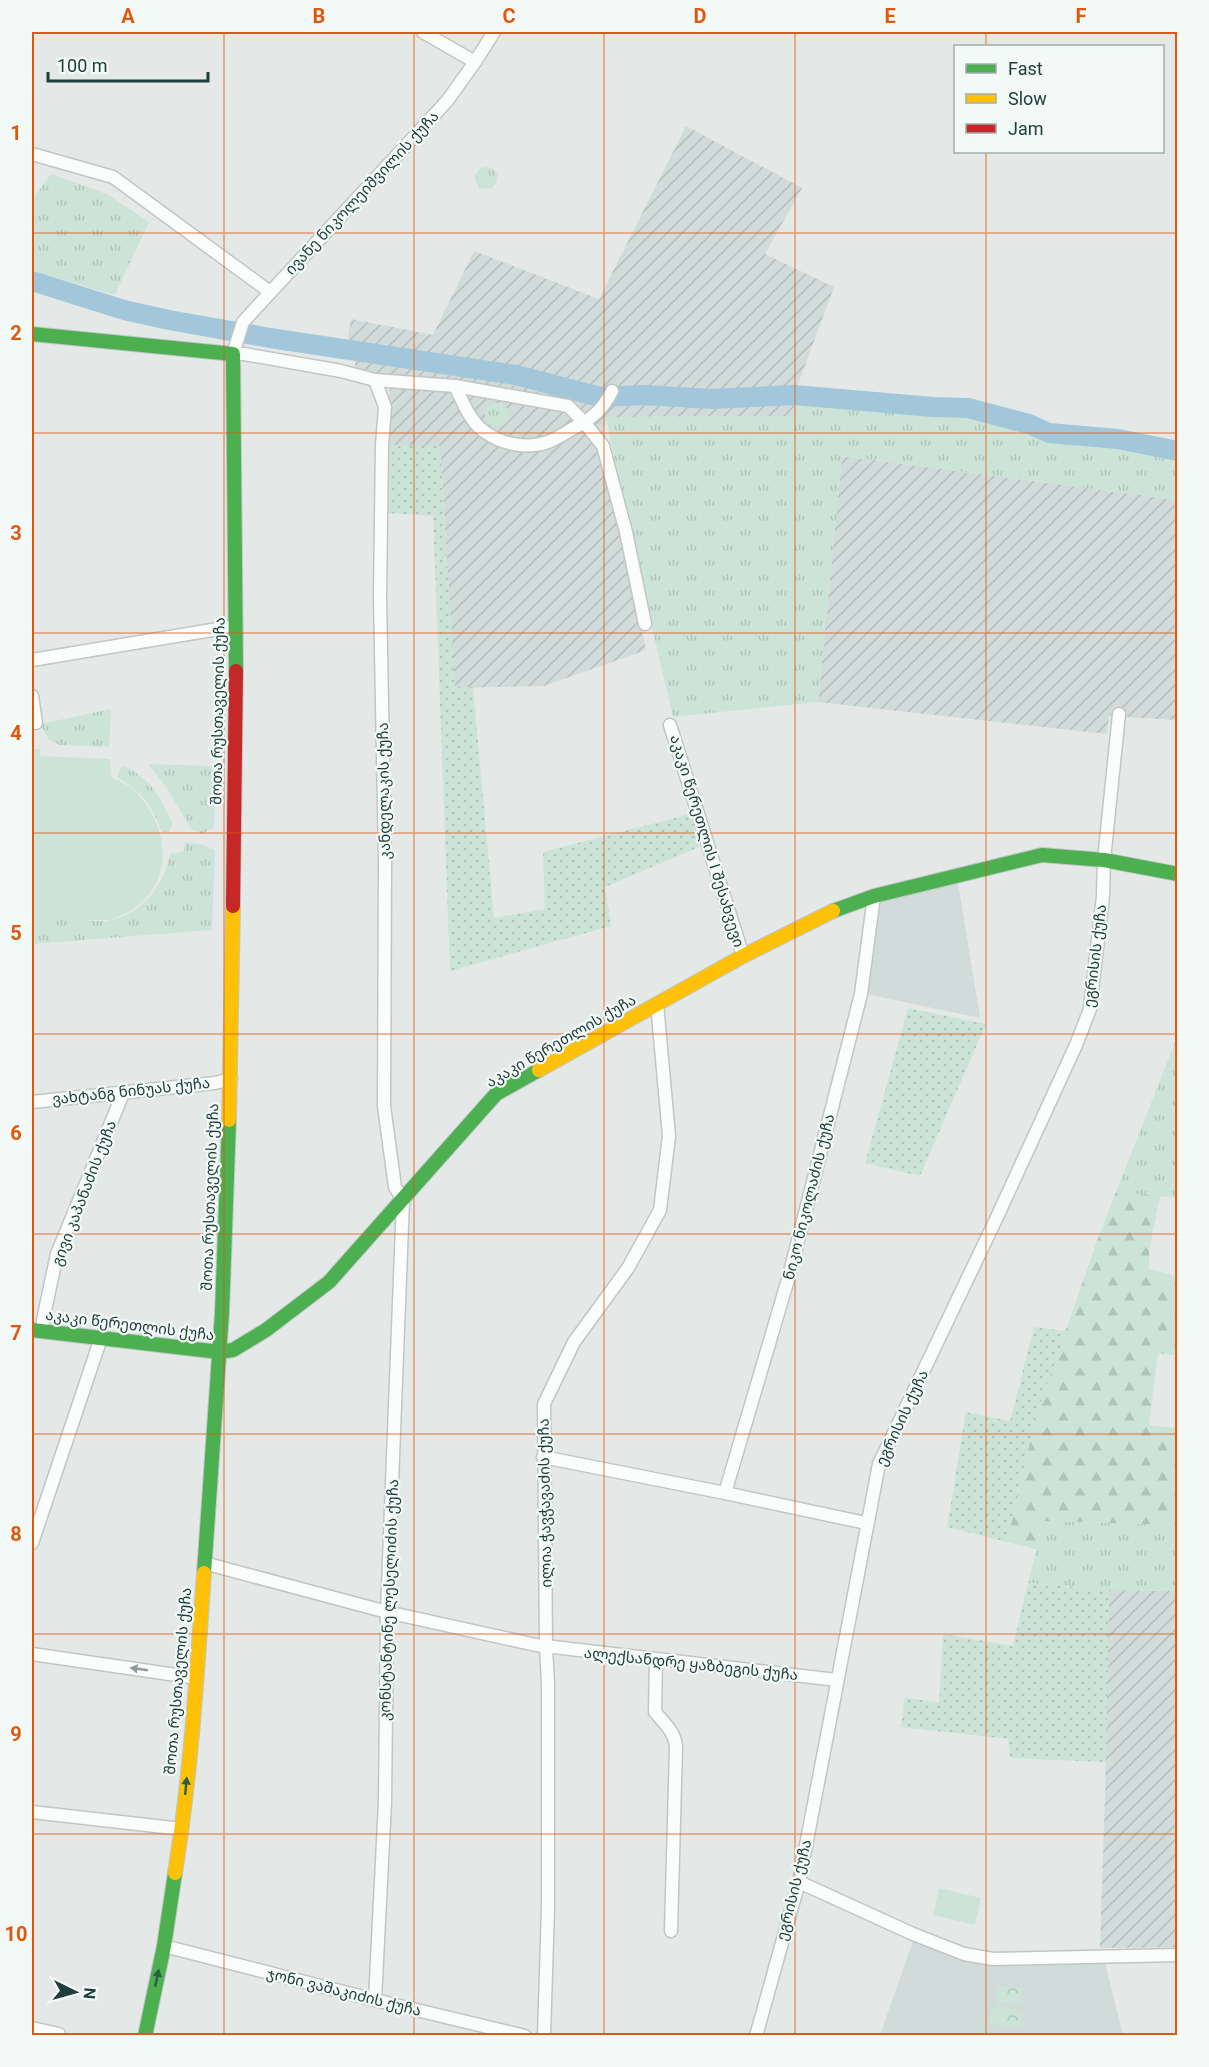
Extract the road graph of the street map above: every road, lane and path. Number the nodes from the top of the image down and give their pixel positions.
1 (423, 32) edge
2 (494, 32) edge
3 (476, 62) junction
4 (32, 154) edge
5 (270, 292) junction
6 (32, 334) edge
7 (233, 354) junction
8 (375, 380) junction
9 (455, 386) junction
10 (609, 397) dead end
11 (584, 422) junction
12 (645, 624) dead end
13 (236, 626) junction
14 (32, 660) edge
15 (32, 696) edge
16 (1119, 714) dead end
17 (36, 723) dead end
18 (670, 725) dead end
19 (1104, 860) junction
20 (1178, 873) edge
21 (874, 896) junction
22 (743, 956) junction
23 (657, 1004) junction
24 (231, 1079) junction
25 (124, 1091) junction
26 (32, 1102) edge
27 (403, 1200) junction
28 (37, 1330) edge
29 (101, 1338) junction
30 (219, 1352) junction
31 (543, 1457) junction
32 (725, 1493) junction
33 (866, 1523) junction
34 (32, 1543) edge
35 (204, 1563) junction
36 (387, 1612) junction
37 (546, 1646) junction
38 (32, 1654) edge
39 (656, 1660) junction
40 (196, 1678) junction
41 (837, 1680) junction
42 (32, 1812) edge
43 (182, 1829) junction
44 (799, 1882) junction
45 (671, 1932) dead end
46 (164, 1946) junction
47 (1178, 1955) edge
48 (375, 2000) junction
49 (32, 2028) edge
50 (59, 2034) dead end
51 (145, 2036) edge
52 (525, 2036) edge
53 (544, 2036) edge
54 (756, 2036) edge

1 - 3 street
2 - 3 street, ივანე ნიკოლეიშვილის ქუჩა
3 - 5 street, ივანე ნიკოლეიშვილის ქუჩა
4 - 5 street
5 - 7 street, ივანე ნიკოლეიშვილის ქუჩა
6 - 7 street
7 - 8 street
7 - 13 street, შოთა რუსთაველის ქუჩა
8 - 9 street
8 - 27 street, კანდელაკის ქუჩა
9 - 11 street
9 - 11 street
10 - 11 street
11 - 12 street
13 - 14 street
13 - 24 street, შოთა რუსთაველის ქუჩა
15 - 17 street
16 - 19 street, ეგრისის ქუჩა
18 - 22 street, აკაკი წერეთლის I შესახვევი
19 - 20 street, აკაკი წერეთლის ქუჩა
19 - 21 street, აკაკი წერეთლის ქუჩა
19 - 33 street, ეგრისის ქუჩა
21 - 22 street, აკაკი წერეთლის ქუჩა
21 - 32 street, ნიკო ნიკოლაძის ქუჩა
22 - 23 street, აკაკი წერეთლის ქუჩა
23 - 27 street, აკაკი წერეთლის ქუჩა
23 - 31 street, ილია ჭავჭავაძის ქუჩა
24 - 25 street, ვახტანგ ნინუას ქუჩა
24 - 30 street, შოთა რუსთაველის ქუჩა
25 - 26 street, ვახტანგ ნინუას ქუჩა
25 - 28 street, გივი კაპანაძის ქუჩა
27 - 30 street, აკაკი წერეთლის ქუჩა
27 - 36 street, კონსტანტინე ლესელიძის ქუჩა
28 - 29 street, აკაკი წერეთლის ქუჩა
29 - 30 street, აკაკი წერეთლის ქუჩა
29 - 34 street
30 - 35 street, შოთა რუსთაველის ქუჩა
31 - 32 street
31 - 37 street, ილია ჭავჭავაძის ქუჩა
32 - 33 street
33 - 41 street, ეგრისის ქუჩა
35 - 36 street, ალექსანდრე ყაზბეგის ქუჩა
35 - 40 street, შოთა რუსთაველის ქუჩა
36 - 37 street, ალექსანდრე ყაზბეგის ქუჩა
36 - 48 street, კონსტანტინე ლესელიძის ქუჩა
37 - 39 street, ალექსანდრე ყაზბეგის ქუჩა
37 - 53 street, ილია ჭავჭავაძის ქუჩა
40 -> 38 street
39 - 41 street, ალექსანდრე ყაზბეგის ქუჩა
39 - 45 street
43 -> 40 street, შოთა რუსთაველის ქუჩა
41 - 44 street, ეგრისის ქუჩა
42 - 43 street
43 - 46 street, შოთა რუსთაველის ქუჩა
44 - 47 street
44 - 54 street, ეგრისის ქუჩა
46 - 48 street, ჯონი ვაშაკიძის ქუჩა
51 -> 46 street, შოთა რუსთაველის ქუჩა
48 - 52 street, ჯონი ვაშაკიძის ქუჩა
49 - 50 street

